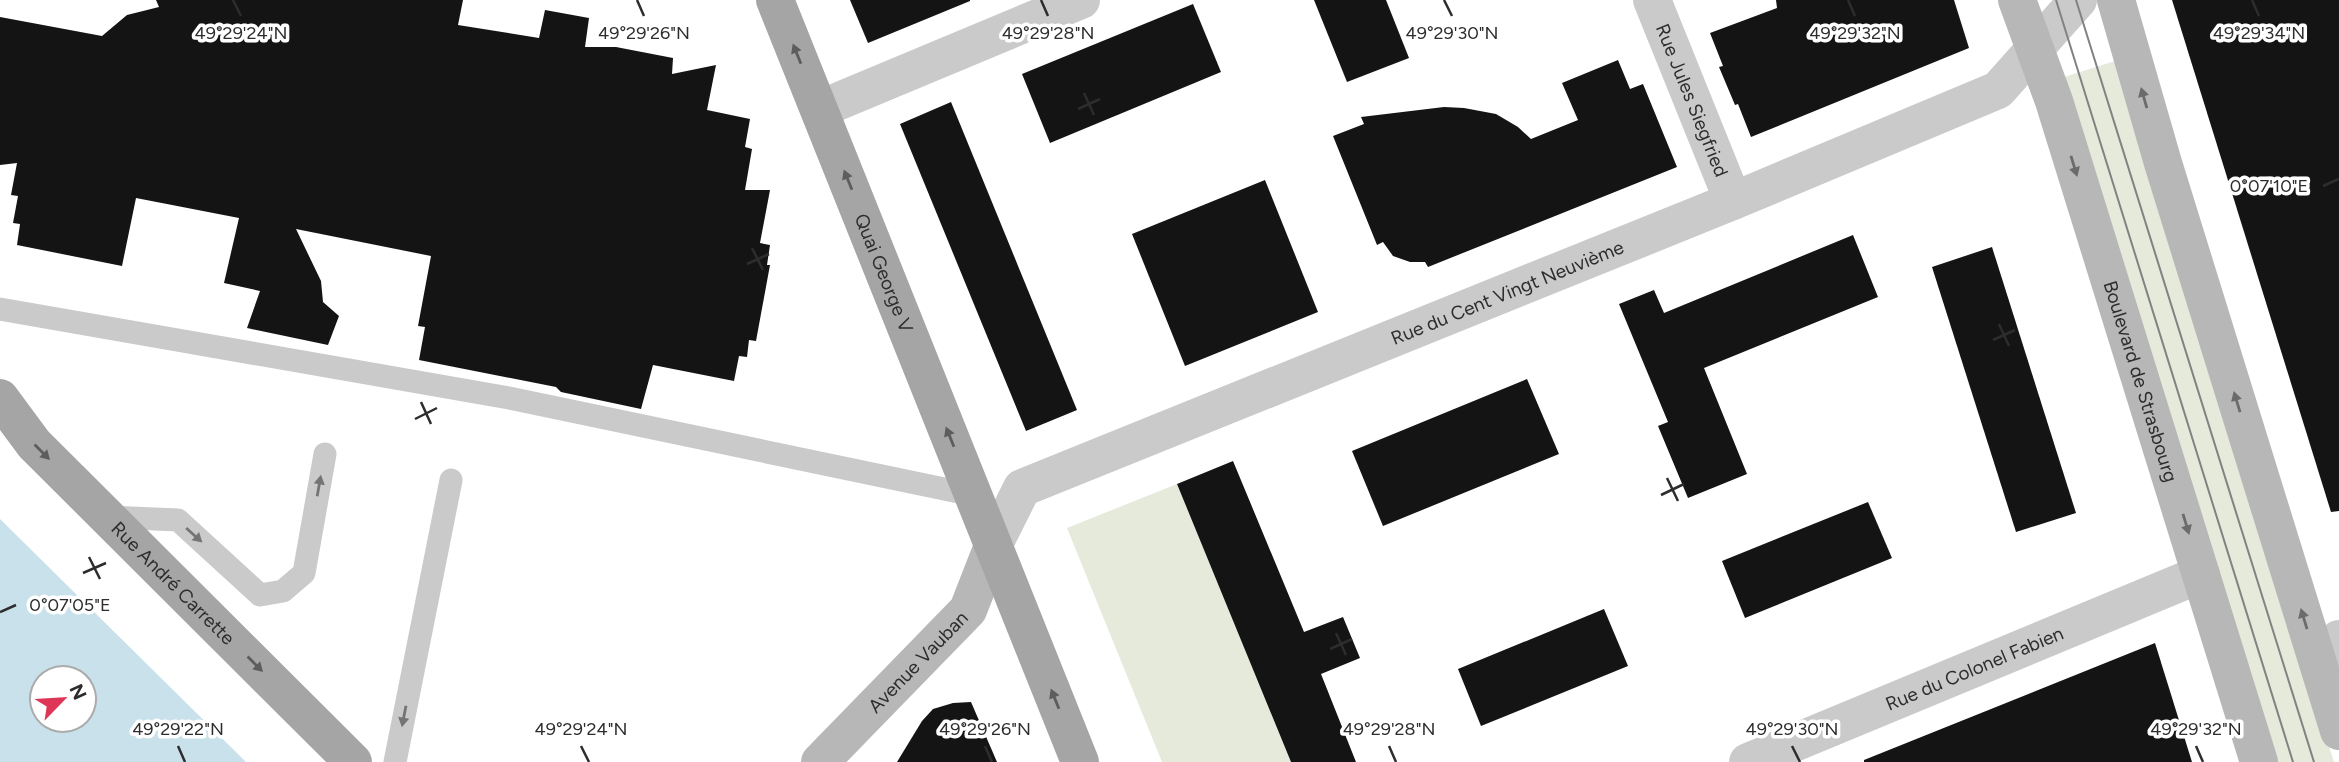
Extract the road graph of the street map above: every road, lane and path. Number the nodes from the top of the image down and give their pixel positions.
1 (775, 0) edge
2 (1080, 0) edge
3 (1652, 0) edge
4 (2017, 0) edge
5 (2078, 0) edge
6 (2116, 0) edge
7 (2034, 48) junction
8 (820, 109) junction
9 (1732, 201) junction
10 (0, 309) edge
11 (0, 398) edge
12 (325, 454) dead end
13 (451, 480) dead end
14 (973, 495) junction
15 (107, 517) junction
16 (993, 546) junction
17 (2201, 574) junction
18 (2328, 650) edge
19 (2339, 731) edge
20 (353, 762) edge
21 (395, 762) edge
22 (820, 762) edge
23 (1080, 762) edge
24 (1748, 762) edge
25 (2259, 762) edge

8 -> 1 main road, Quai George V
2 - 8 street
3 - 9 street, Rue Jules Siegfried
4 - 7 street, Boulevard de Strasbourg
5 - 7 street, Rue du Cent Vingt Neuvième
18 -> 6 street
7 - 9 street, Rue du Cent Vingt Neuvième
7 -> 17 street, Boulevard de Strasbourg
14 -> 8 main road, Quai George V
9 - 16 street, Rue du Cent Vingt Neuvième
10 - 14 lane
11 -> 15 main road, Rue André Carrette
15 -> 12 lane
13 -> 21 lane
14 - 16 main road, Quai George V
15 -> 20 main road, Rue André Carrette
16 - 22 street, Avenue Vauban
23 -> 16 main road, Quai George V
17 - 24 street, Rue du Colonel Fabien
17 - 25 street, Boulevard de Strasbourg
18 - 19 street

